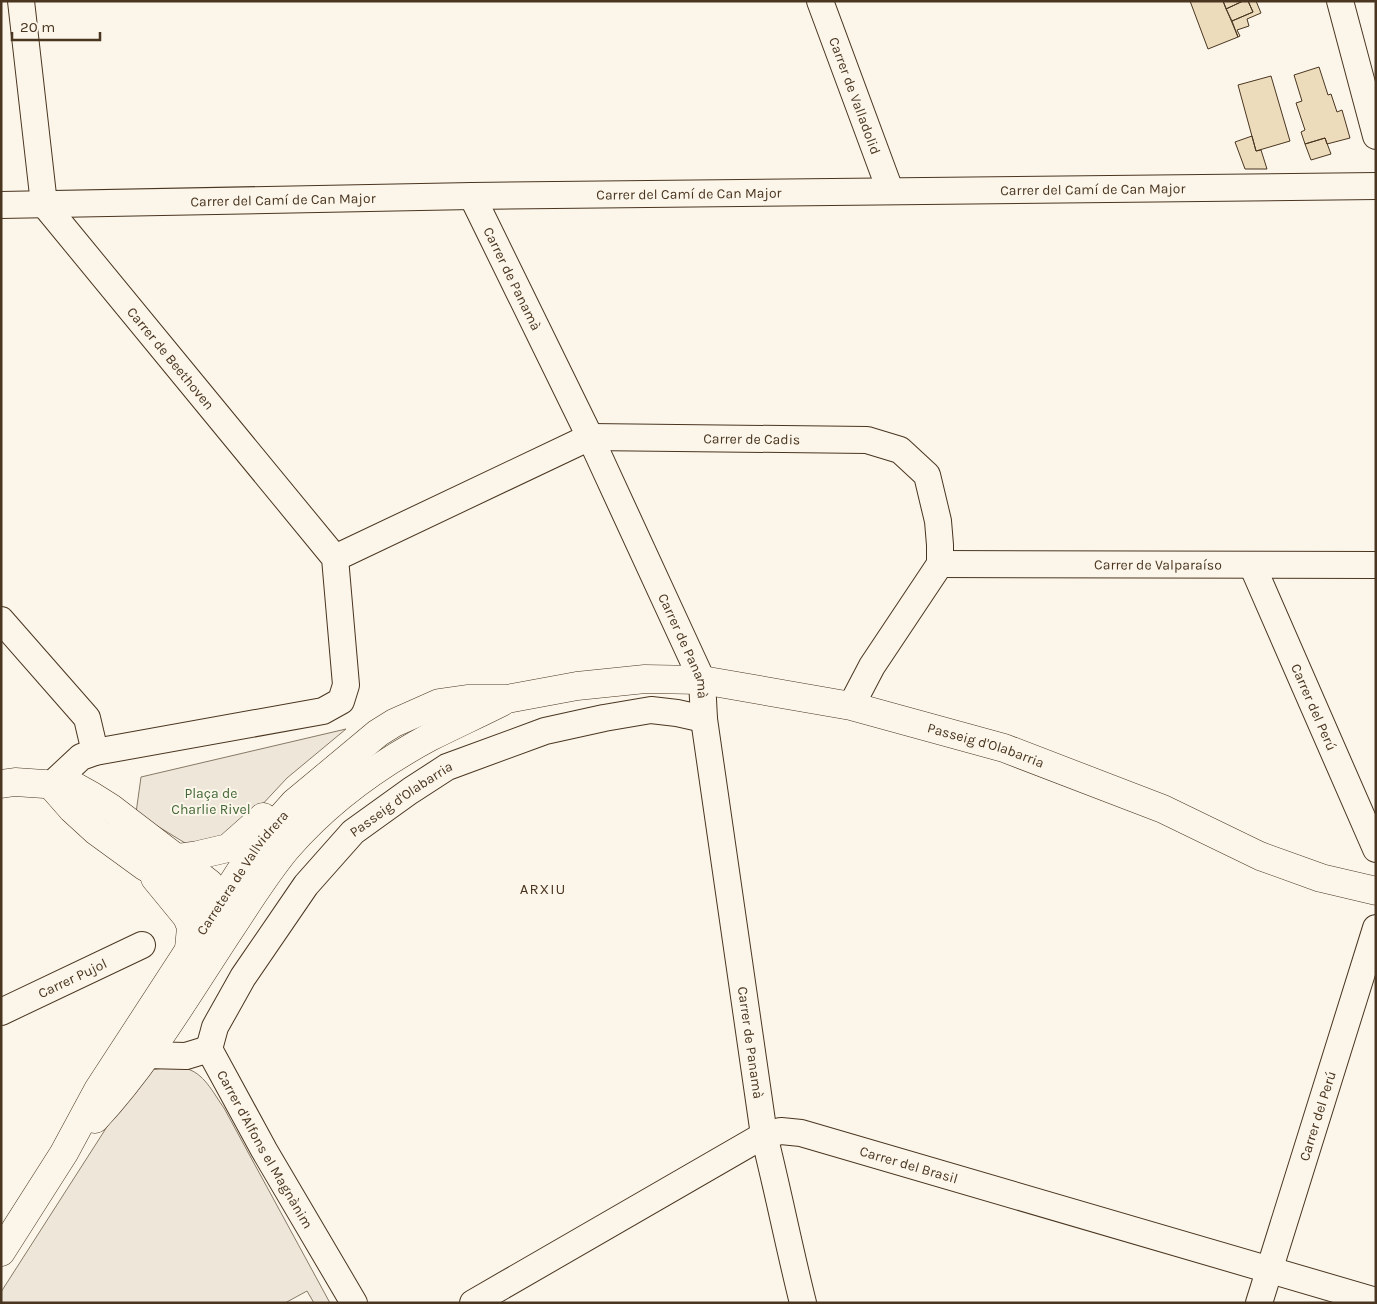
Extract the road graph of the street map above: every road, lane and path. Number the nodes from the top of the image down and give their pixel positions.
1 (21, 1) edge
2 (820, 1) edge
3 (1340, 1) edge
4 (1376, 136) edge
5 (1376, 186) edge
6 (890, 190) junction
7 (472, 196) junction
8 (44, 204) junction
9 (1, 205) edge
10 (590, 437) junction
11 (335, 558) junction
12 (940, 564) junction
13 (1252, 565) junction
14 (1376, 565) edge
15 (1, 620) edge
16 (702, 680) junction
17 (577, 686) joint
18 (507, 699) junction
19 (851, 706) junction
20 (704, 719) junction
21 (378, 732) junction
22 (95, 752) junction
23 (1, 784) edge
24 (52, 785) junction
25 (1376, 849) edge
26 (177, 858) junction
27 (278, 859) junction
28 (144, 866) junction
29 (1376, 891) edge
30 (220, 901) junction
31 (1376, 928) edge
32 (142, 945) dead end
33 (201, 953) junction
34 (1, 1012) edge
35 (209, 1049) junction
36 (146, 1055) junction
37 (764, 1135) junction
38 (64, 1153) junction
39 (1, 1252) edge
40 (1269, 1271) junction
41 (1376, 1301) edge
42 (354, 1303) edge
43 (473, 1303) edge
44 (803, 1303) edge
45 (1259, 1303) edge

1 - 8 street
2 - 6 street, Carrer de Valladolid
3 - 4 street
5 - 6 street, Carrer del Camí de Can Major
6 - 7 street, Carrer del Camí de Can Major
7 - 8 street, Carrer del Camí de Can Major
7 - 10 street, Carrer de Panamà
8 - 9 street, Carrer del Camí de Can Major
8 - 11 street, Carrer de Beethoven
10 - 11 street, Carrer de Cadis
10 - 12 street, Carrer de Cadis
10 - 16 street, Carrer de Panamà
11 - 22 street
12 - 13 street, Carrer de Valparaíso
12 - 19 street
13 - 14 street, Carrer de Valparaíso
13 - 25 street, Carrer del Perú
15 - 22 street
16 - 17 main road, Passeig d'Olabarria
16 - 19 main road, Passeig d'Olabarria
16 - 20 street, Carrer de Panamà
17 - 18 main road, Carretera de Vallvidrera
18 - 21 main road, Carretera de Vallvidrera
18 - 27 main road, Carretera de Vallvidrera
19 - 29 main road, Passeig d'Olabarria
20 - 35 street, Passeig d'Olabarria
20 - 37 street, Carrer de Panamà
21 - 26 main road
21 - 30 main road, Carretera de Vallvidrera
22 - 24 street
23 - 24 main road
24 - 26 main road
24 - 28 main road
26 - 30 main road
27 - 30 main road
27 - 33 main road, Carretera de Vallvidrera
28 - 30 main road
28 - 33 main road
30 - 33 main road, Carretera de Vallvidrera
31 - 40 street, Carrer del Perú
32 - 34 street, Carrer Pujol
33 - 36 main road, Carretera de Vallvidrera
33 - 38 main road, Carretera de Vallvidrera
35 - 36 street
35 - 42 street, Carrer d'Alfons el Magnànim
36 - 38 main road, Carretera de Vallvidrera
37 - 40 street, Carrer del Brasil
37 - 43 street, Carrer del Brasil
37 - 44 street, Carrer de Panamà
38 - 39 main road, Carretera de Vallvidrera
40 - 41 street, Carrer del Brasil
40 - 45 street, Carrer del Perú

